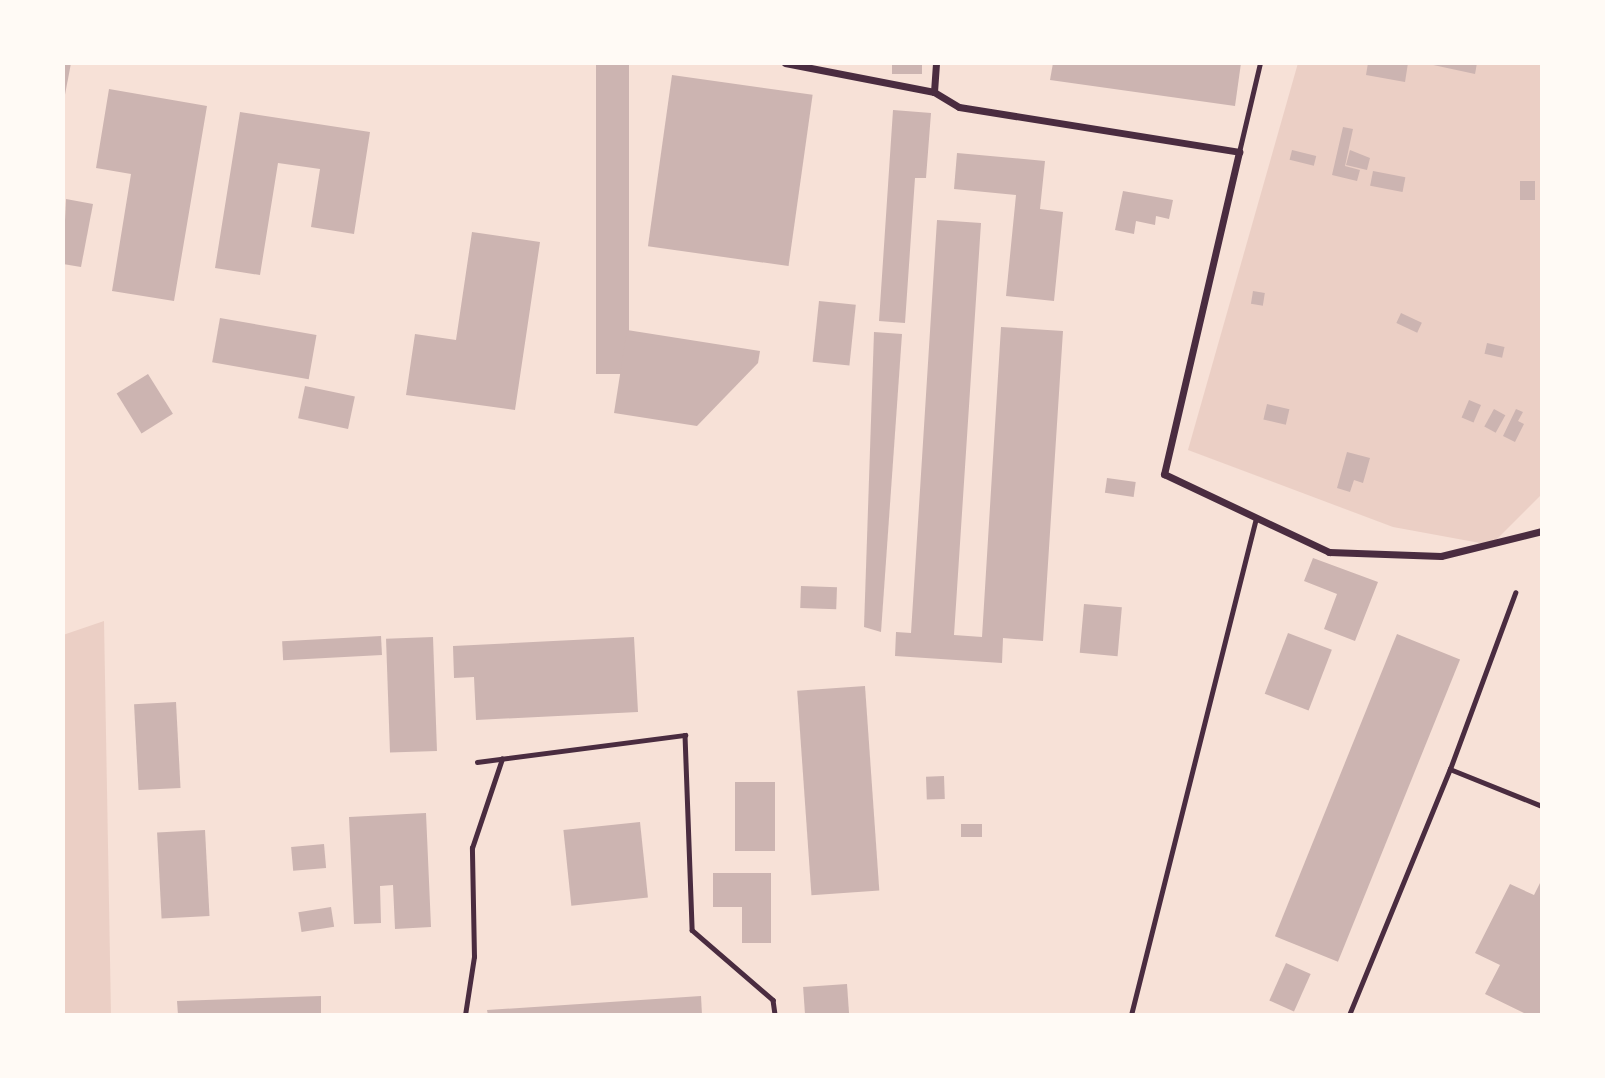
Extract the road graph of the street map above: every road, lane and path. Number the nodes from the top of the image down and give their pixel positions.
1 (785, 63) edge
2 (936, 63) edge
3 (1260, 63) edge
4 (934, 92) junction
5 (1239, 152) junction
6 (1256, 518) junction
7 (1542, 531) edge
8 (1515, 593) dead end
9 (502, 759) junction
10 (477, 762) dead end
11 (1450, 769) junction
12 (1542, 806) edge
13 (465, 1015) edge
14 (775, 1015) edge
15 (1131, 1015) edge
16 (1350, 1015) edge

1 - 4 street
2 - 4 street
3 - 5 lane
4 - 5 street
5 - 6 street
6 - 7 street
6 - 15 lane
8 - 11 lane
9 - 10 lane
9 - 13 lane
9 - 14 lane
11 - 12 lane
11 - 16 lane

